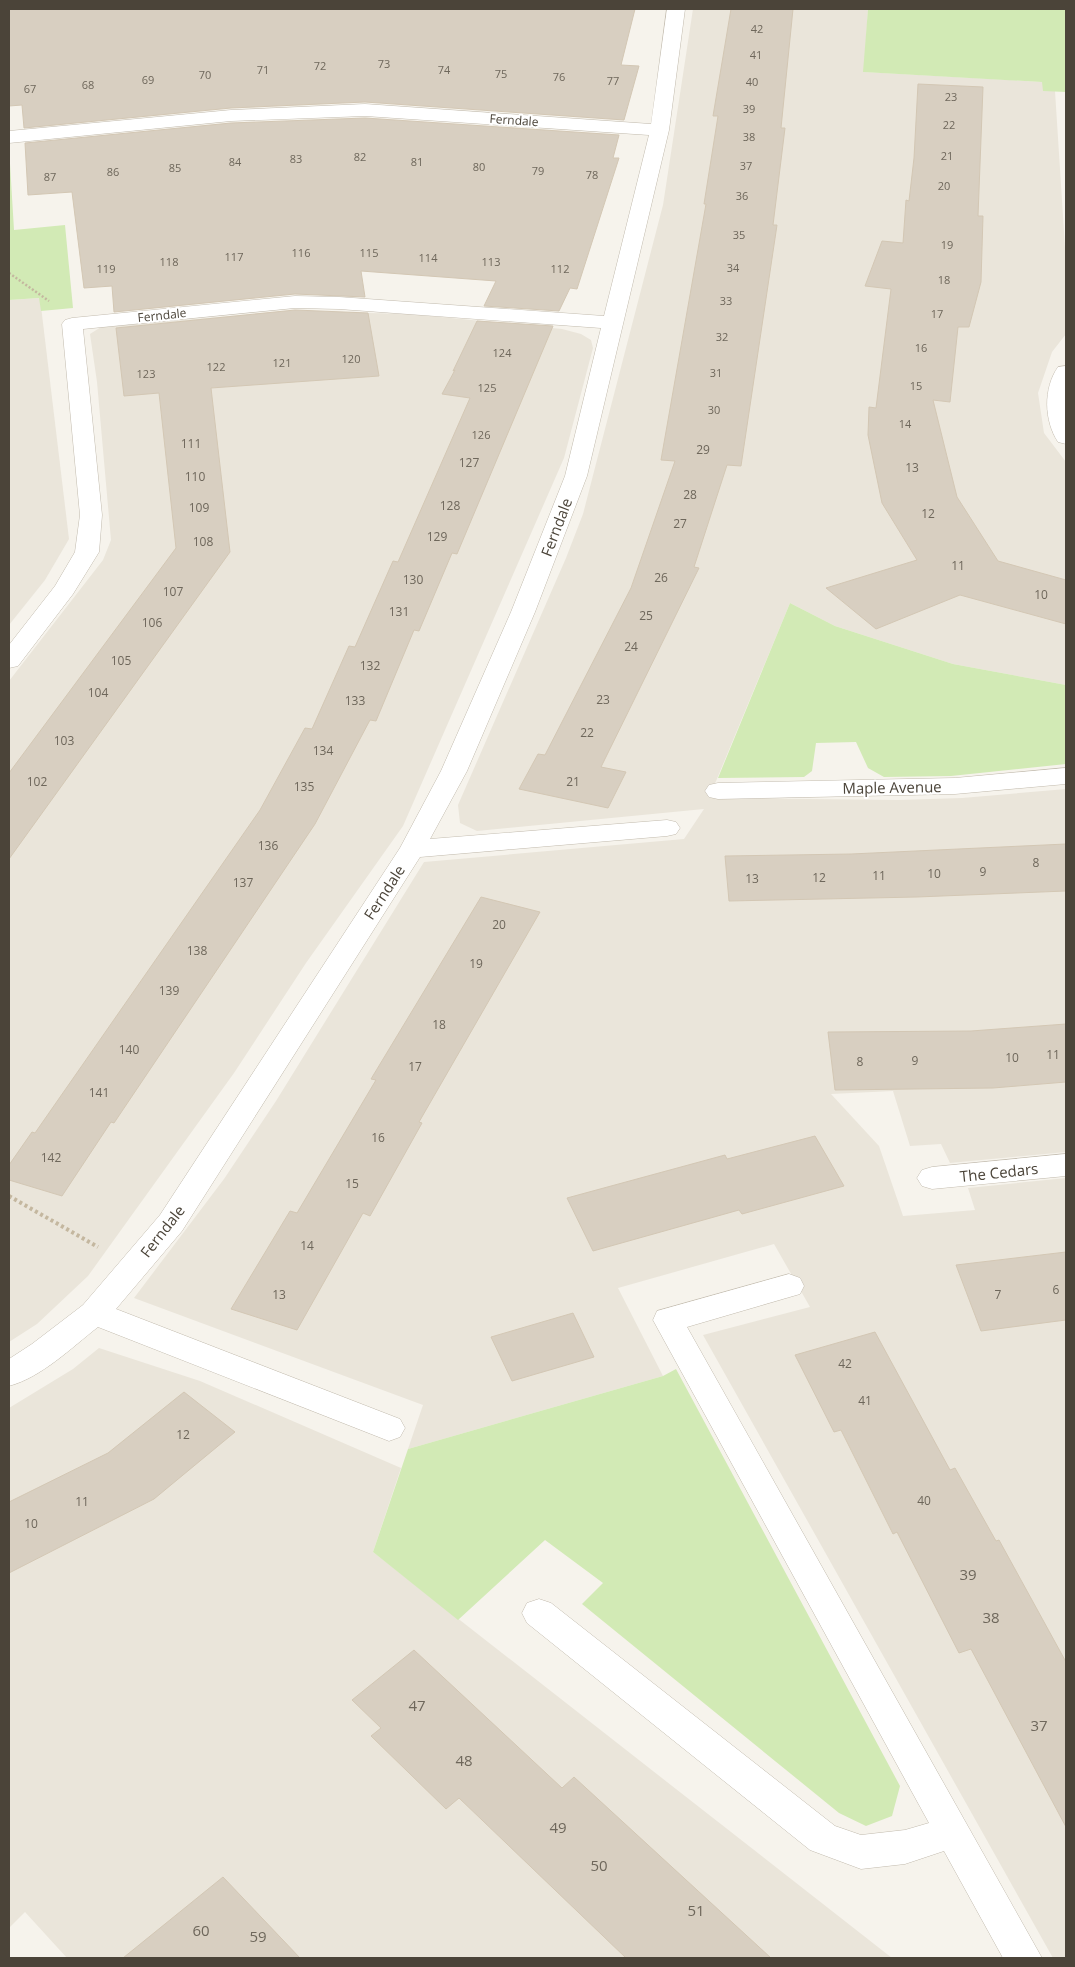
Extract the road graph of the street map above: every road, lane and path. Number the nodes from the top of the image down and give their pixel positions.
1 (676, 9) edge
2 (660, 130) junction
3 (9, 137) edge
4 (9, 273) edge
5 (614, 323) junction
6 (72, 324) junction
7 (1066, 372) edge
8 (1066, 436) edge
9 (9, 661) edge
10 (1066, 776) edge
11 (718, 791) dead end
12 (667, 828) dead end
13 (412, 849) junction
14 (1066, 1165) edge
15 (932, 1178) dead end
16 (9, 1196) edge
17 (134, 1266) junction
18 (790, 1286) dead end
19 (94, 1313) junction
20 (9, 1374) edge
21 (389, 1428) dead end
22 (539, 1613) dead end
23 (952, 1832) junction
24 (1023, 1958) edge

1 - 2 street, Ferndale
2 - 3 street, Ferndale
2 - 5 street, Ferndale
4 - 6 path
5 - 6 street, Ferndale
5 - 13 street, Ferndale
6 - 9 street
7 - 8 street
10 - 11 street, Maple Avenue
12 - 13 street
13 - 17 street, Ferndale
14 - 15 street, The Cedars
16 - 17 path
17 - 19 street, Ferndale
18 - 23 street
19 - 20 street, Ferndale
19 - 21 street
22 - 23 street
23 - 24 street

